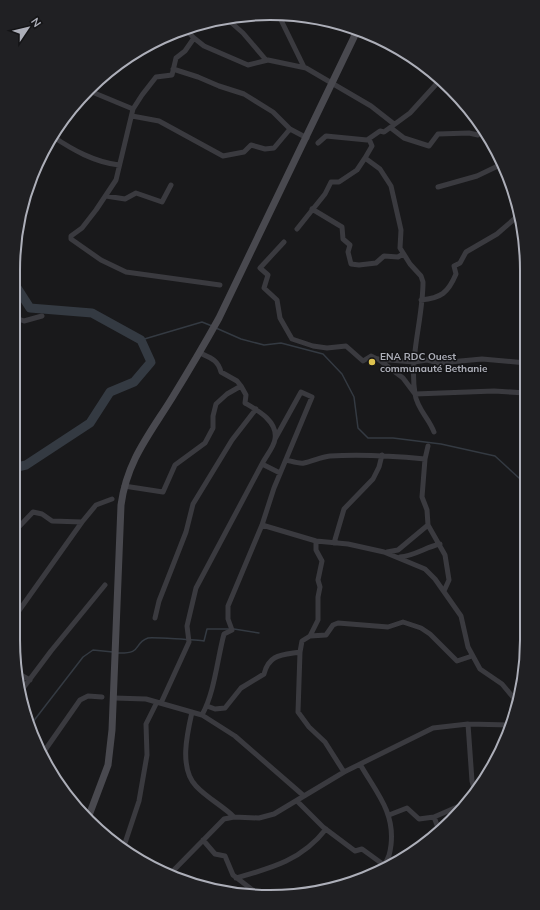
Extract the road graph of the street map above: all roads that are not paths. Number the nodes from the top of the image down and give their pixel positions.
1 (281, 21) edge
2 (232, 23) edge
3 (189, 33) edge
4 (355, 35) edge
5 (194, 38) junction
6 (266, 60) junction
7 (304, 67) junction
8 (173, 69) junction
9 (333, 82) junction
10 (437, 84) edge
11 (93, 93) edge
12 (133, 109) junction
13 (132, 116) junction
14 (392, 126) junction
15 (290, 129) junction
16 (480, 133) edge
17 (307, 138) junction
18 (57, 139) edge
19 (369, 139) junction
20 (318, 143) dead end
21 (365, 158) junction
22 (119, 165) junction
23 (497, 166) edge
24 (171, 185) dead end
25 (438, 187) dead end
26 (106, 196) junction
27 (312, 209) junction
28 (514, 219) edge
29 (297, 229) dead end
30 (284, 242) dead end
31 (403, 254) junction
32 (220, 285) dead end
33 (421, 300) junction
34 (42, 316) dead end
35 (20, 319) edge
36 (200, 353) junction
37 (377, 359) junction
38 (414, 362) junction
39 (520, 362) edge
40 (241, 386) junction
41 (520, 393) edge
42 (415, 394) junction
43 (256, 410) junction
44 (434, 432) dead end
45 (275, 439) junction
46 (428, 446) dead end
47 (382, 455) junction
48 (425, 459) junction
49 (286, 460) junction
50 (262, 464) junction
51 (280, 473) junction
52 (124, 486) junction
53 (112, 499) dead end
54 (82, 522) junction
55 (262, 525) junction
56 (428, 525) junction
57 (20, 526) edge
58 (316, 541) junction
59 (334, 543) junction
60 (440, 544) junction
61 (384, 552) junction
62 (399, 557) junction
63 (104, 585) dead end
64 (444, 591) junction
65 (20, 609) edge
66 (155, 618) dead end
67 (310, 636) junction
68 (300, 652) junction
69 (472, 656) junction
70 (23, 676) edge
71 (30, 680) junction
72 (25, 687) edge
73 (102, 697) dead end
74 (513, 697) edge
75 (114, 698) junction
76 (159, 702) junction
77 (206, 706) junction
78 (192, 712) junction
79 (202, 715) junction
80 (468, 724) junction
81 (505, 725) edge
82 (45, 749) edge
83 (360, 764) junction
84 (344, 772) junction
85 (474, 785) edge
86 (304, 796) junction
87 (297, 801) junction
88 (456, 808) edge
89 (90, 813) edge
90 (389, 815) junction
91 (234, 817) junction
92 (434, 817) junction
93 (438, 825) edge
94 (326, 829) junction
95 (203, 840) junction
96 (125, 843) edge
97 (387, 861) edge
98 (381, 864) edge
99 (173, 871) edge
100 (236, 878) junction
101 (251, 889) edge

1 - 7 street
2 - 6 street
3 - 5 street
4 - 9 main road
5 - 6 street
5 - 8 street
6 - 7 street
7 - 9 street
8 - 12 street
8 - 15 street
9 - 14 street
9 - 17 main road
10 - 14 street
11 - 12 street
12 - 13 street
13 - 15 street
13 - 22 street
14 - 16 street
14 - 19 street
15 - 17 street
17 - 36 main road
18 - 22 street
19 - 20 street
19 - 21 street
21 - 27 street
21 - 31 street
22 - 26 street
23 - 25 street
24 - 26 street
26 - 32 street
27 - 29 street
27 - 31 street
28 - 33 street
30 - 37 street
31 - 33 street
33 - 38 street
34 - 35 street
36 - 40 street
36 - 52 main road
37 - 38 street
37 - 42 street
38 - 39 street
38 - 42 street
40 - 43 street
40 - 52 street
41 - 42 street
42 - 44 street
43 - 45 street
43 - 66 street
45 - 49 street
45 - 50 street
46 - 48 street
47 - 48 street
47 - 49 street
47 - 59 street
48 - 56 street
49 - 51 street
50 - 51 street
50 - 76 street
51 - 55 street
52 - 75 main road
53 - 54 street
54 - 57 street
54 - 65 street
55 - 58 street
55 - 77 street
56 - 60 street
56 - 61 street
58 - 59 street
58 - 67 street
59 - 61 street
60 - 62 street
60 - 64 street
61 - 62 street
62 - 64 street
63 - 71 street
64 - 69 street
67 - 68 street
67 - 69 street
68 - 77 street
68 - 84 street
69 - 74 street
70 - 71 street
71 - 72 street
73 - 82 street
75 - 76 street
75 - 89 main road
76 - 78 street
76 - 96 street
77 - 79 street
78 - 79 street
78 - 91 street
79 - 86 street
80 - 81 street
80 - 83 street
80 - 85 street
83 - 84 street
83 - 90 street
84 - 86 street
86 - 87 street
87 - 91 street
87 - 94 street
88 - 92 street
90 - 92 street
90 - 97 street
91 - 95 street
92 - 93 street
94 - 98 street
94 - 100 street
95 - 99 street
95 - 100 street
100 - 101 street

